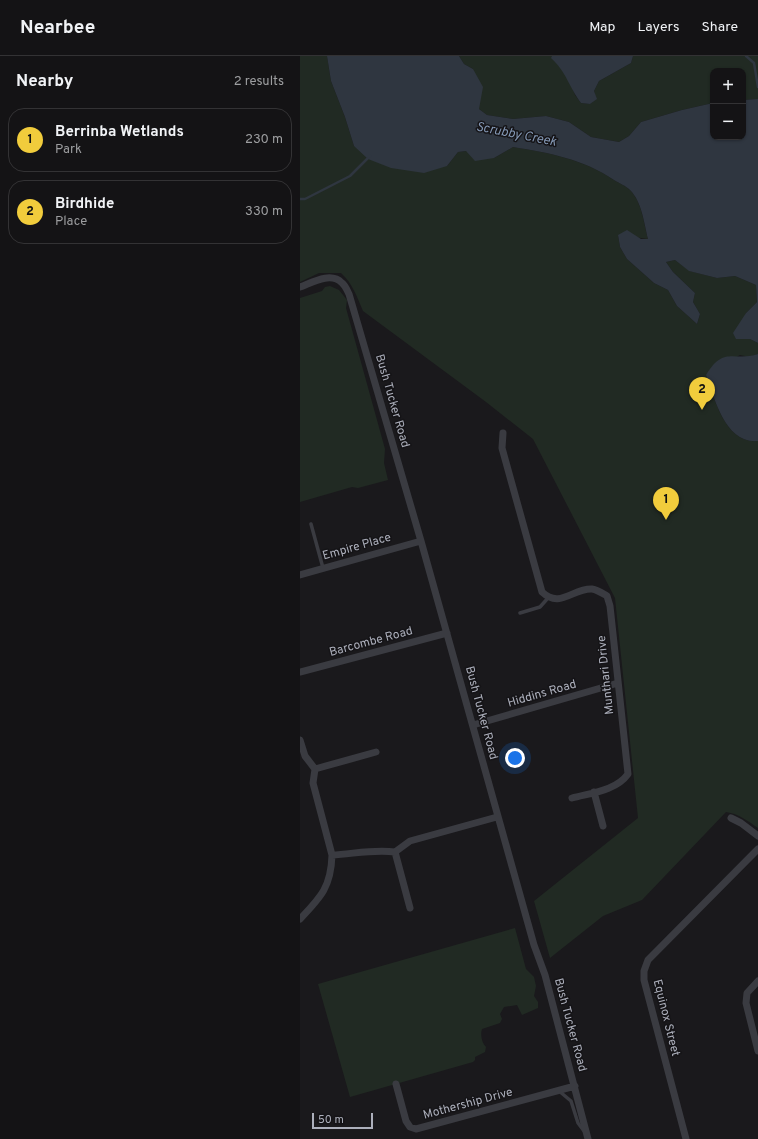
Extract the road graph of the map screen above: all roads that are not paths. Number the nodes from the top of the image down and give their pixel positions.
1 (300, 287) edge
2 (503, 433) dead end
3 (311, 524) dead end
4 (421, 540) junction
5 (323, 568) junction
6 (300, 575) edge
7 (548, 598) junction
8 (520, 613) dead end
9 (447, 633) junction
10 (300, 672) edge
11 (618, 683) junction
12 (473, 725) junction
13 (300, 740) edge
14 (376, 752) dead end
15 (315, 769) junction
16 (594, 792) junction
17 (572, 798) dead end
18 (497, 817) junction
19 (731, 818) dead end
20 (603, 826) dead end
21 (758, 836) edge
22 (758, 849) edge
23 (395, 852) junction
24 (332, 855) junction
25 (410, 908) dead end
26 (300, 919) edge
27 (758, 981) edge
28 (758, 1051) edge
29 (396, 1084) dead end
30 (575, 1086) junction
31 (559, 1091) junction
32 (588, 1136) edge
33 (686, 1139) edge

1 - 4 street, Bush Tucker Road
2 - 7 street
3 - 5 lane
4 - 5 street, Empire Place
4 - 9 street, Bush Tucker Road
5 - 6 street, Empire Place
7 - 8 lane
7 - 11 street, Munthari Drive
9 - 10 street, Barcombe Road
9 - 12 street, Bush Tucker Road
11 - 12 street, Hiddins Road
11 - 16 street, Munthari Drive
12 - 18 street, Bush Tucker Road
13 - 15 street
14 - 15 street
15 - 24 street
16 - 17 street, Munthari Drive
16 - 20 street
18 - 23 street
18 - 30 street, Bush Tucker Road
19 - 21 street
22 - 33 street, Equinox Street
23 - 24 street
23 - 25 street
24 - 26 street
27 - 28 street
29 - 31 street, Mothership Drive
30 - 31 street, Mothership Drive
30 - 32 street, Bush Tucker Road
31 - 32 lane

